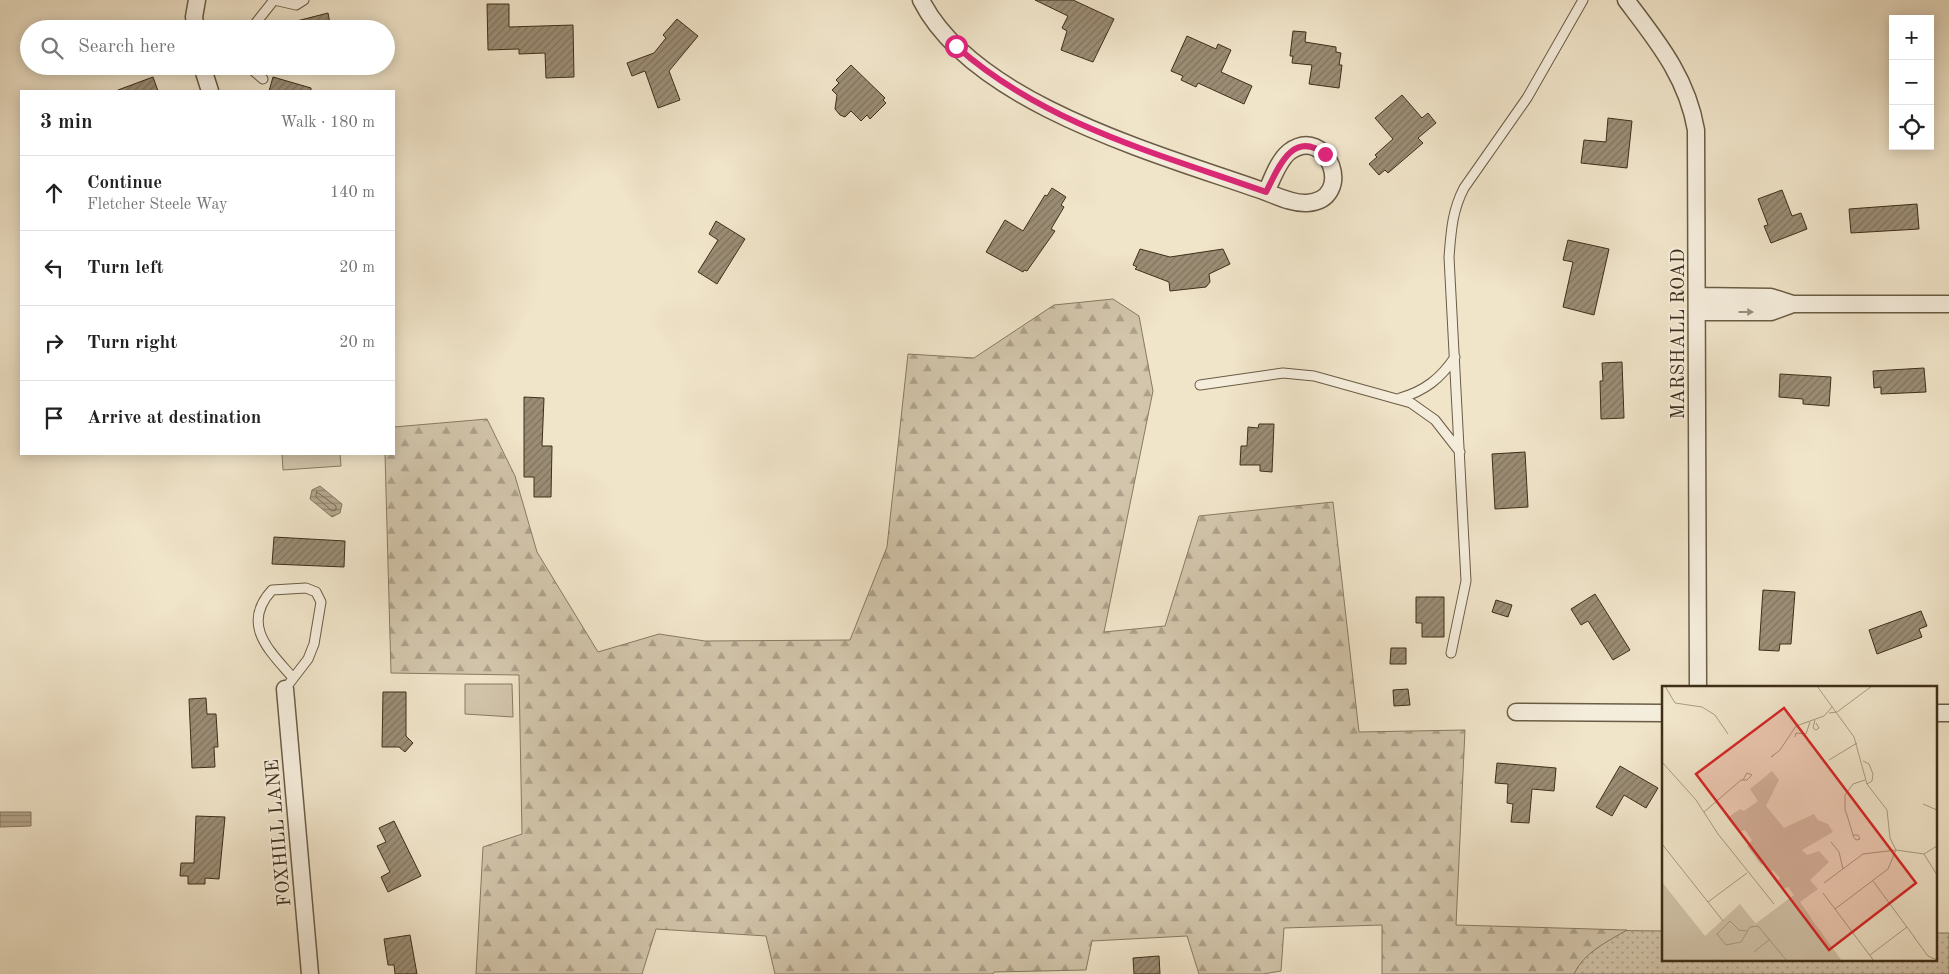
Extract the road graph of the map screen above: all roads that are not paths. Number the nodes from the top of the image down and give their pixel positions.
1 (197, 0) edge
2 (274, 0) edge
3 (304, 0) edge
4 (920, 0) edge
5 (1583, 0) edge
6 (1626, 0) edge
7 (194, 20) edge
8 (258, 20) edge
9 (205, 75) edge
10 (258, 75) edge
11 (263, 79) dead end
12 (210, 90) edge
13 (1266, 192) junction
14 (1698, 304) junction
15 (1949, 304) edge
16 (1455, 357) junction
17 (1200, 385) dead end
18 (1400, 398) junction
19 (1460, 452) junction
20 (1451, 653) dead end
21 (289, 684) junction
22 (1698, 686) edge
23 (1516, 712) dead end
24 (1662, 713) edge
25 (1936, 713) edge
26 (1949, 713) edge
27 (310, 974) edge

1 - 7 street
2 - 3 lane
2 - 8 lane
4 - 13 street
5 - 16 lane
6 - 14 street, MARSHALL ROAD
9 - 12 street
10 - 11 lane
13 - 13 street
14 - 15 street
14 - 22 street, MARSHALL ROAD
16 - 18 lane
16 - 19 lane
17 - 18 lane
18 - 19 lane
19 - 20 lane
21 - 21 lane
21 - 27 street, FOXHILL LANE
23 - 24 street
25 - 26 street

